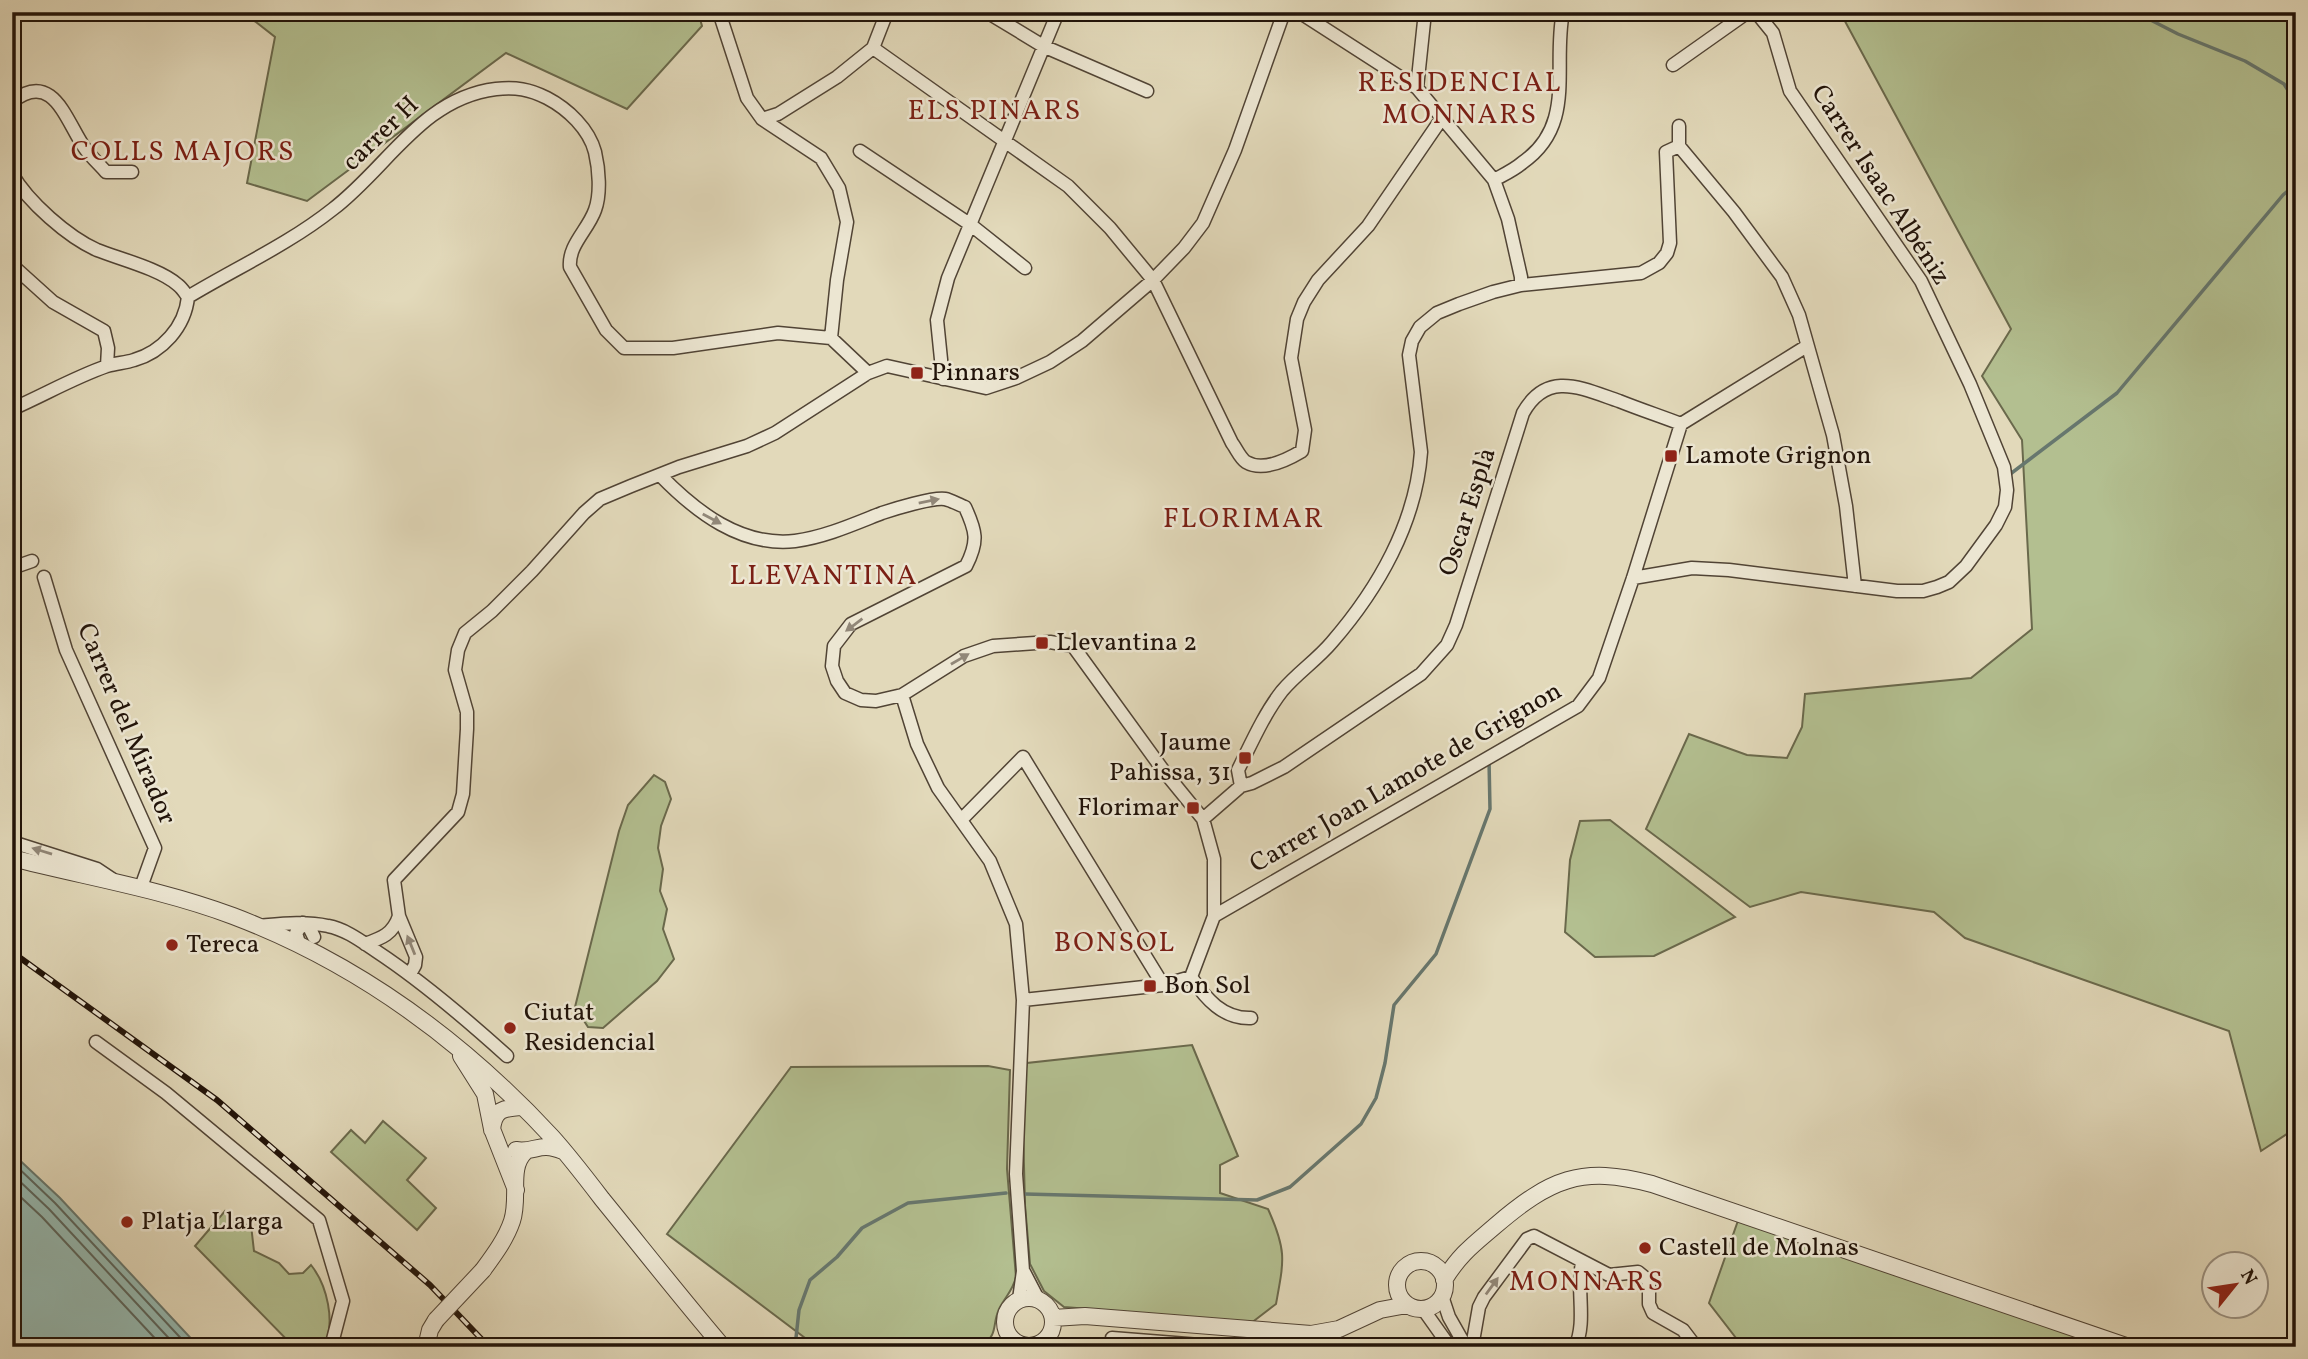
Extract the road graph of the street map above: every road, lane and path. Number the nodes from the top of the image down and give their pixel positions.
1 (719, 12) edge
2 (887, 12) edge
3 (988, 12) edge
4 (1058, 12) edge
5 (1284, 12) edge
6 (1299, 12) edge
7 (1425, 12) edge
8 (1563, 12) edge
9 (1748, 12) edge
10 (1756, 12) edge
11 (1044, 46) junction
12 (873, 48) junction
13 (1673, 65) dead end
14 (1417, 88) junction
15 (1147, 91) dead end
16 (12, 102) edge
17 (1442, 118) junction
18 (762, 119) junction
19 (1679, 126) dead end
20 (1003, 142) junction
21 (1679, 146) junction
22 (860, 150) dead end
23 (132, 172) dead end
24 (12, 174) edge
25 (1494, 180) junction
26 (971, 225) junction
27 (12, 265) edge
28 (1025, 268) dead end
29 (1153, 280) junction
30 (1521, 285) junction
31 (188, 297) junction
32 (831, 338) junction
33 (1807, 346) junction
34 (107, 366) junction
35 (868, 373) junction
36 (943, 379) junction
37 (12, 409) edge
38 (1681, 424) junction
39 (660, 475) junction
40 (32, 561) dead end
41 (12, 568) edge
42 (44, 578) dead end
43 (1633, 578) junction
44 (1855, 586) junction
45 (902, 695) junction
46 (1241, 786) junction
47 (1203, 819) junction
48 (961, 820) junction
49 (12, 842) edge
50 (12, 858) edge
51 (116, 881) junction
52 (141, 887) junction
53 (399, 916) junction
54 (1214, 916) junction
55 (303, 923) dead end
56 (257, 926) junction
57 (328, 926) junction
58 (309, 944) junction
59 (365, 944) junction
60 (410, 974) junction
61 (1191, 977) junction
62 (1163, 985) junction
63 (1023, 1000) junction
64 (1251, 1018) dead end
65 (449, 1040) junction
66 (96, 1042) dead end
67 (506, 1056) dead end
68 (523, 1107) junction
69 (492, 1129) junction
70 (563, 1151) junction
71 (525, 1152) junction
72 (516, 1190) junction
73 (1457, 1258) junction
74 (1430, 1263) junction
75 (1582, 1263) junction
76 (1023, 1271) junction
77 (1398, 1284) junction
78 (1443, 1288) junction
79 (1019, 1299) junction
80 (1038, 1299) junction
81 (1415, 1307) junction
82 (1380, 1310) junction
83 (1053, 1318) junction
84 (1112, 1338) dead end
85 (1004, 1342) edge
86 (1032, 1346) edge
87 (331, 1347) edge
88 (426, 1347) edge
89 (723, 1347) edge
90 (1225, 1347) edge
91 (1450, 1347) edge
92 (1465, 1347) edge
93 (1472, 1347) edge
94 (1575, 1347) edge
95 (1696, 1347) edge
96 (2129, 1347) edge

1 - 18 street
2 - 12 street
3 - 11 street
4 - 11 street
5 - 29 street
6 - 14 street
7 - 14 street
8 - 25 street
9 - 13 street
10 - 44 street, Carrer Isaac Albéniz
11 - 15 street
11 - 20 street
12 - 18 street
12 - 20 street
14 - 17 street
16 - 23 street
17 - 25 street
17 - 29 street
18 - 32 street
19 - 21 street
20 - 26 street
20 - 29 street
21 - 30 street
21 - 33 street
22 - 26 street
24 - 31 street
25 - 30 street
26 - 28 street
26 - 36 street
27 - 34 street
29 - 36 street
30 - 46 street
31 - 32 street, carrer H
31 - 34 street
32 - 35 street
33 - 38 street
33 - 44 street
34 - 37 street
35 - 36 street
35 - 39 street
38 - 43 street, Carrer Joan Lamote de Grignon
38 - 46 street, Oscar Esplà
39 -> 45 street
39 - 53 street
40 - 41 street
42 - 52 street, Carrer del Mirador
43 - 44 street, Carrer Isaac Albéniz
43 - 54 street, Carrer Joan Lamote de Grignon
45 -> 47 street
45 - 48 street
46 - 47 street, Oscar Esplà
47 - 54 street
48 - 62 street
48 - 63 street
51 -> 49 street
50 - 51 street
51 - 52 street
52 - 56 street
53 - 59 street
60 -> 53 street
54 - 61 street
55 - 58 street
56 - 57 street
56 - 58 street
57 - 58 street
57 - 59 street
58 - 65 street
59 - 60 street
60 - 67 street
61 - 62 street
61 - 64 street
62 - 63 street
63 - 76 street
65 - 68 street
65 - 69 street
66 - 87 street
68 - 69 street
68 - 70 street
69 - 71 street
69 - 72 street
70 - 71 street
70 - 89 street
71 - 72 street
72 - 88 street, bridge
73 - 74 street
73 - 78 street
73 - 96 street
74 - 77 street
74 - 78 street
93 -> 75 street
75 - 94 street
75 - 95 street
76 - 79 street
76 - 80 street
77 - 81 street
77 - 82 street
78 - 81 street
78 - 92 street
79 - 80 street
79 - 85 street
80 - 83 street
81 - 82 street
81 - 91 street
82 - 83 street
83 - 86 street
84 - 90 street
85 - 86 street

